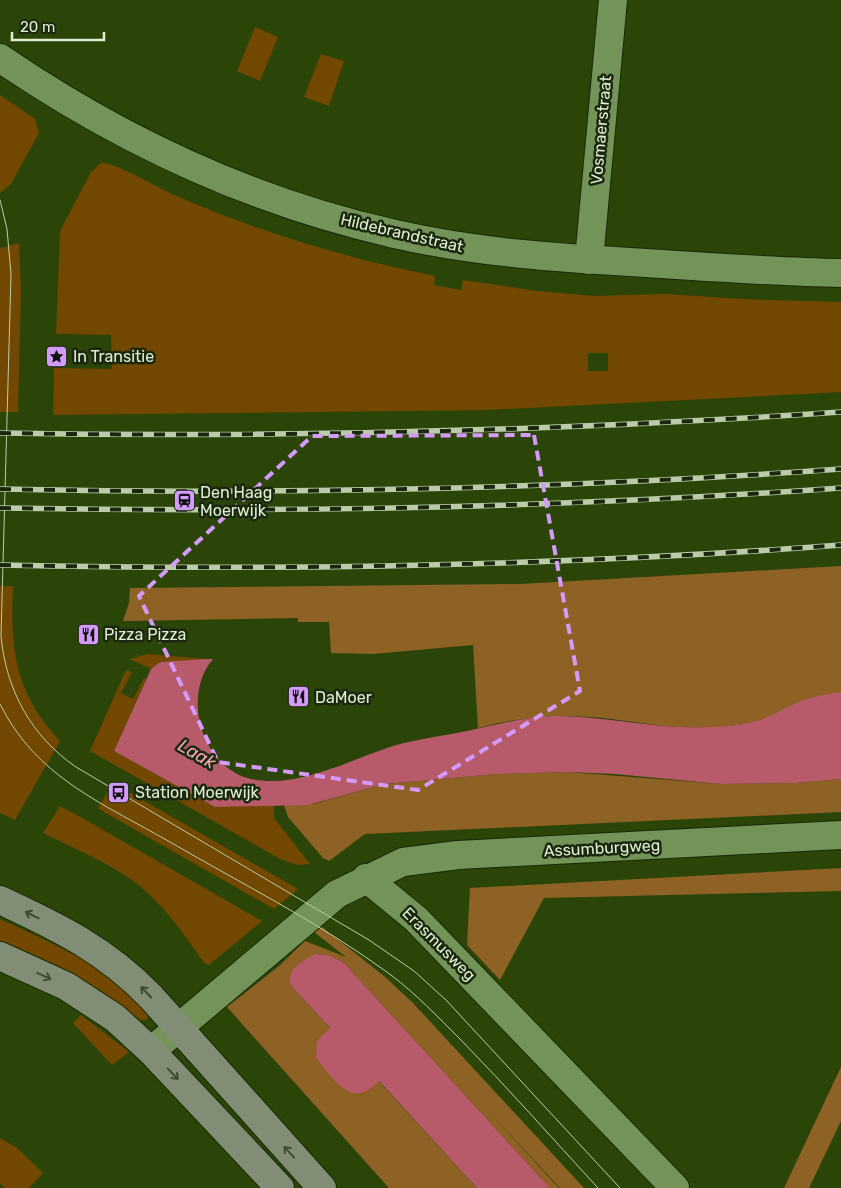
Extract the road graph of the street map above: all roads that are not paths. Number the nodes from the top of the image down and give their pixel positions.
1 (613, 0) edge
2 (0, 58) edge
3 (589, 260) junction
4 (841, 273) edge
5 (841, 835) edge
6 (366, 878) junction
7 (0, 900) edge
8 (0, 956) edge
9 (178, 1028) junction
10 (151, 1051) junction
11 (312, 1185) edge
12 (280, 1188) edge
13 (675, 1188) edge

1 - 3 street, Vosmaerstraat
2 - 3 street, Hildebrandstraat
3 - 4 street, Hildebrandstraat
5 - 6 street, Assumburgweg
6 - 9 street
6 - 13 street, Erasmusweg
9 -> 7 main road
8 -> 10 main road
9 - 10 street
11 -> 9 main road
10 -> 12 main road

